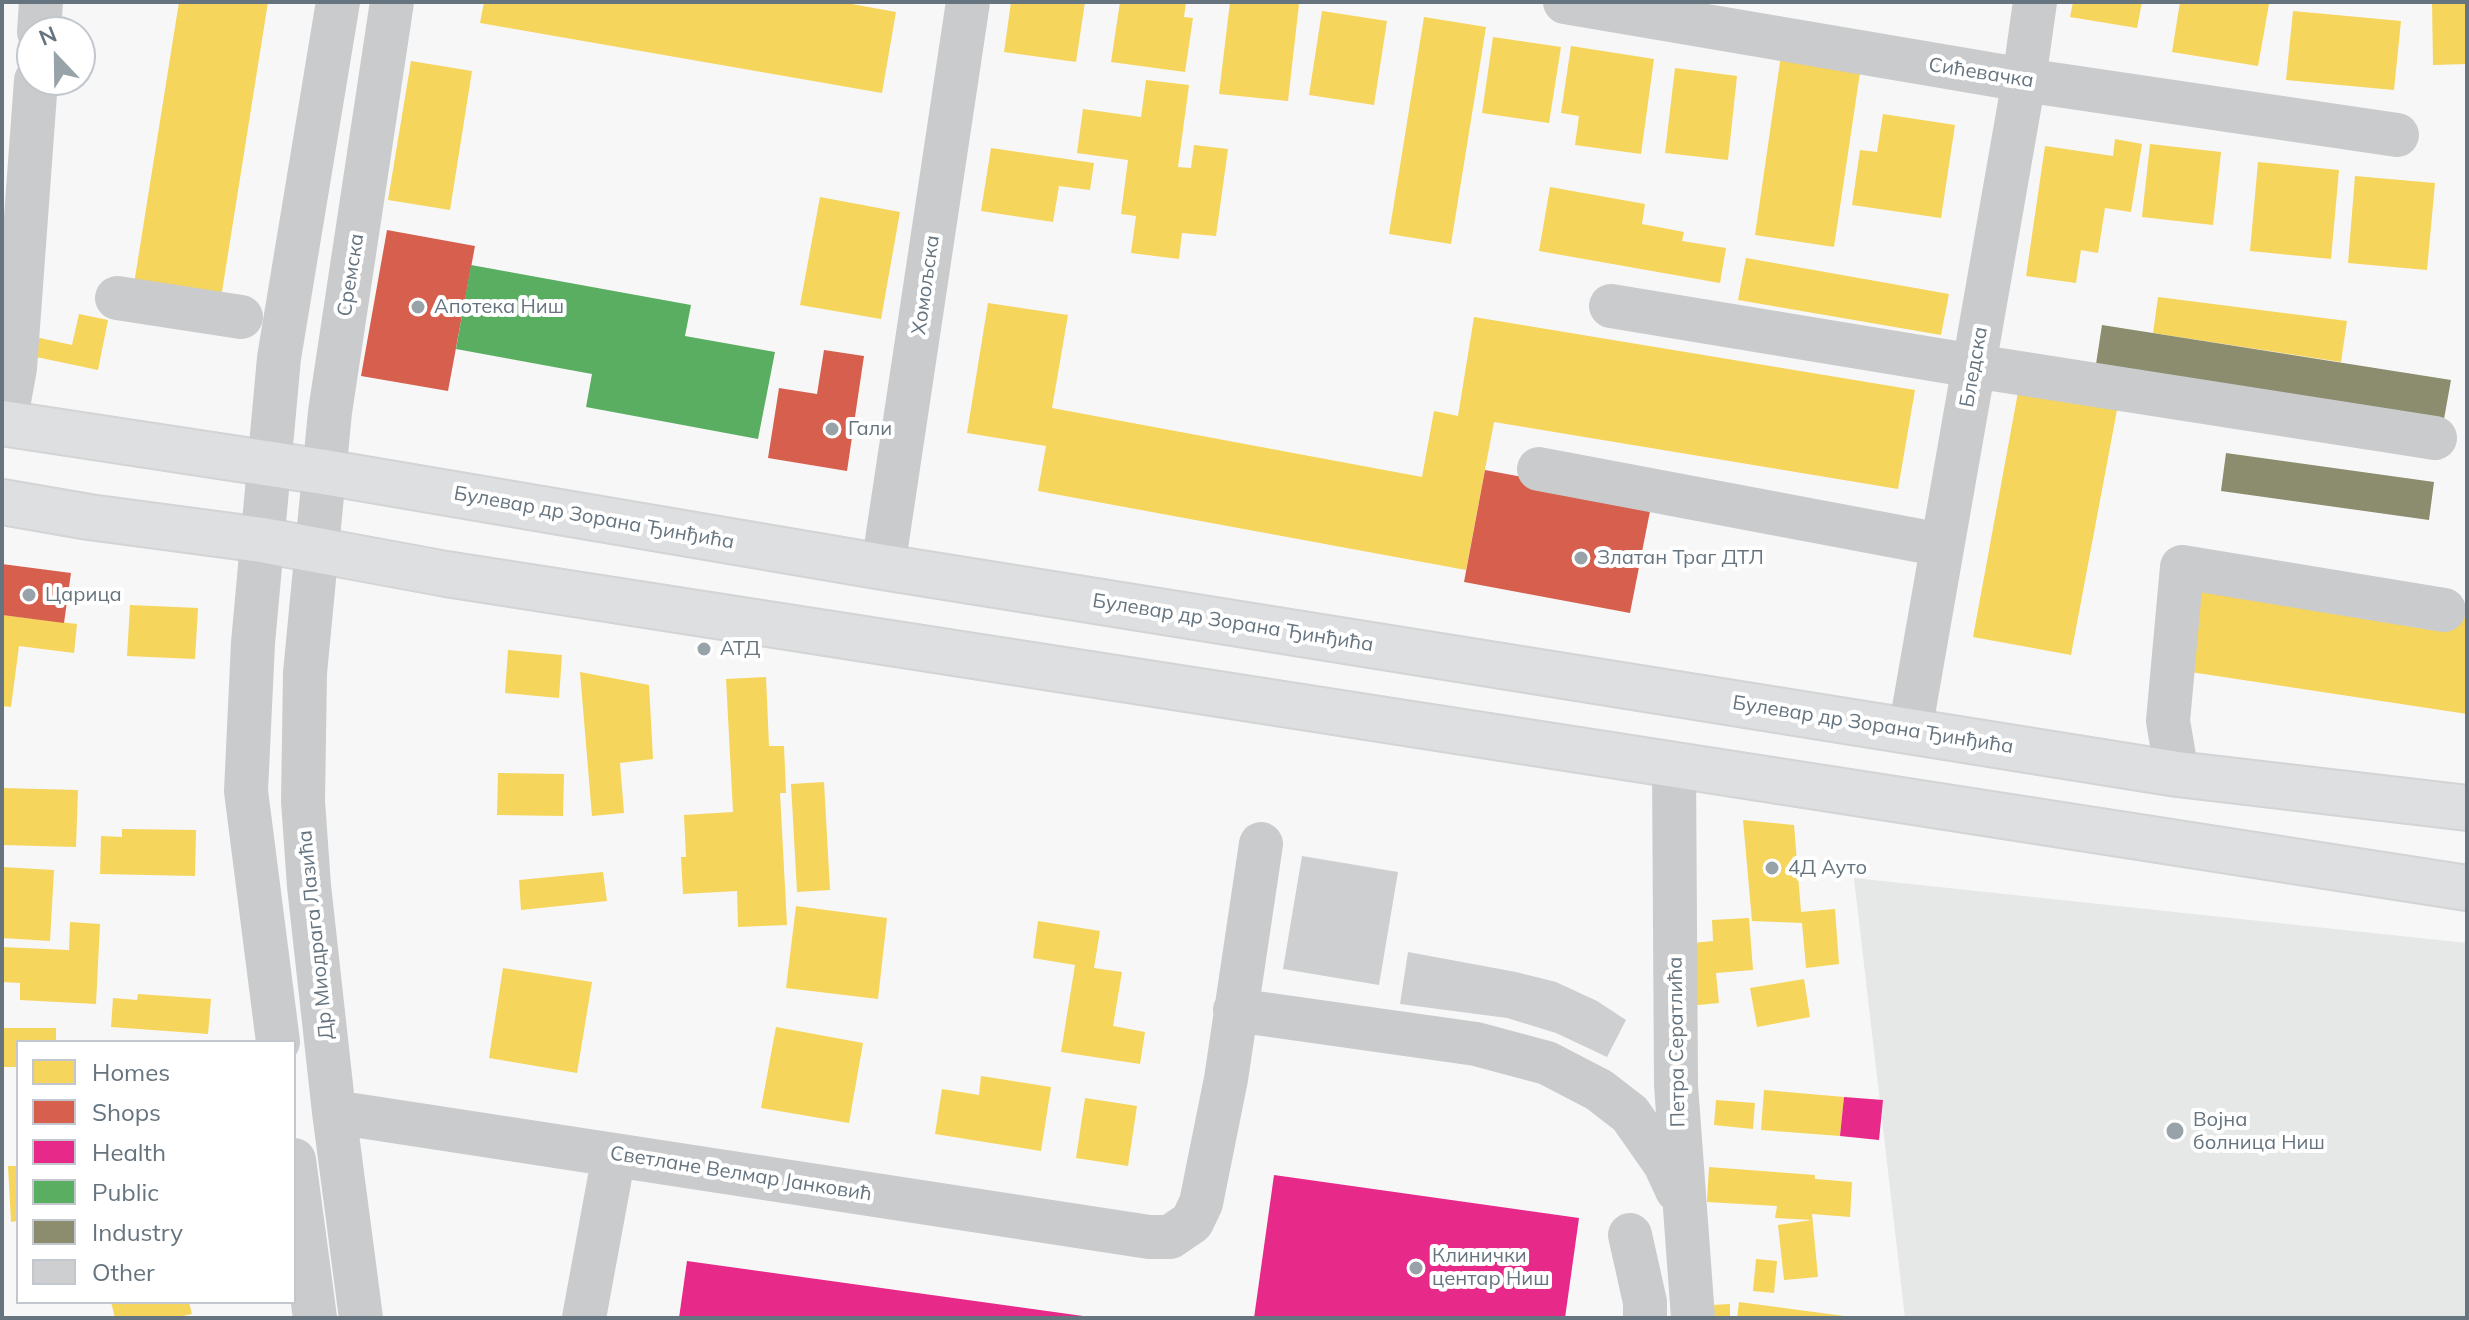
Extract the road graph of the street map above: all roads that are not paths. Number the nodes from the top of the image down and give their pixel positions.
1 (338, 2) edge
2 (392, 2) edge
3 (968, 2) edge
4 (1565, 2) edge
5 (2035, 2) edge
6 (2024, 80) junction
7 (35, 96) edge
8 (2397, 135) dead end
9 (117, 298) dead end
10 (1611, 306) dead end
11 (241, 317) dead end
12 (1974, 366) junction
13 (4, 423) edge
14 (2435, 438) dead end
15 (269, 463) junction
16 (1539, 469) dead end
17 (324, 472) junction
18 (2, 502) edge
19 (262, 540) junction
20 (1942, 545) junction
21 (316, 550) junction
22 (883, 567) junction
23 (2444, 610) dead end
24 (1910, 731) junction
25 (1674, 766) junction
26 (2177, 774) junction
27 (2467, 808) edge
28 (1261, 844) dead end
29 (2467, 888) edge
30 (1235, 1010) junction
31 (278, 1040) edge
32 (334, 1112) junction
33 (614, 1155) junction
34 (296, 1175) edge
35 (1685, 1207) junction
36 (1630, 1235) dead end
37 (315, 1318) edge
38 (361, 1318) edge
39 (584, 1318) edge
40 (1645, 1318) edge
41 (1693, 1318) edge

1 - 15 street
2 - 17 street, Сремска
3 - 22 street, Хомољска
4 - 6 street, Сићевачка
5 - 6 street, Бледска
6 - 8 street, Сићевачка
6 - 12 street, Бледска
7 - 13 street
9 - 11 street
10 - 12 street
12 - 14 street
12 - 20 street, Бледска
13 - 15 main road, Булевар др Зорана Ђинђића
15 - 17 main road, Булевар др Зорана Ђинђића
15 - 19 street
16 - 20 street
17 - 21 street, Сремска
17 - 22 main road, Булевар др Зорана Ђинђића
18 - 19 main road
19 - 21 main road
19 - 31 street
20 - 24 street, Бледска
21 - 25 main road
21 - 32 street, Др Миодрага Лазића
22 - 24 main road, Булевар др Зорана Ђинђића
23 - 26 street
24 - 26 main road, Булевар др Зорана Ђинђића
25 - 29 main road
25 - 35 street, Петра Сератлића
26 - 27 main road, Булевар др Зорана Ђинђића
28 - 30 street
30 - 33 street, Светлане Велмар Јанковић
30 - 35 street
32 - 33 street, Светлане Велмар Јанковић
32 - 38 street, Др Миодрага Лазића
33 - 39 street
34 - 37 street
35 - 41 street, Петра Сератлића
36 - 40 street

